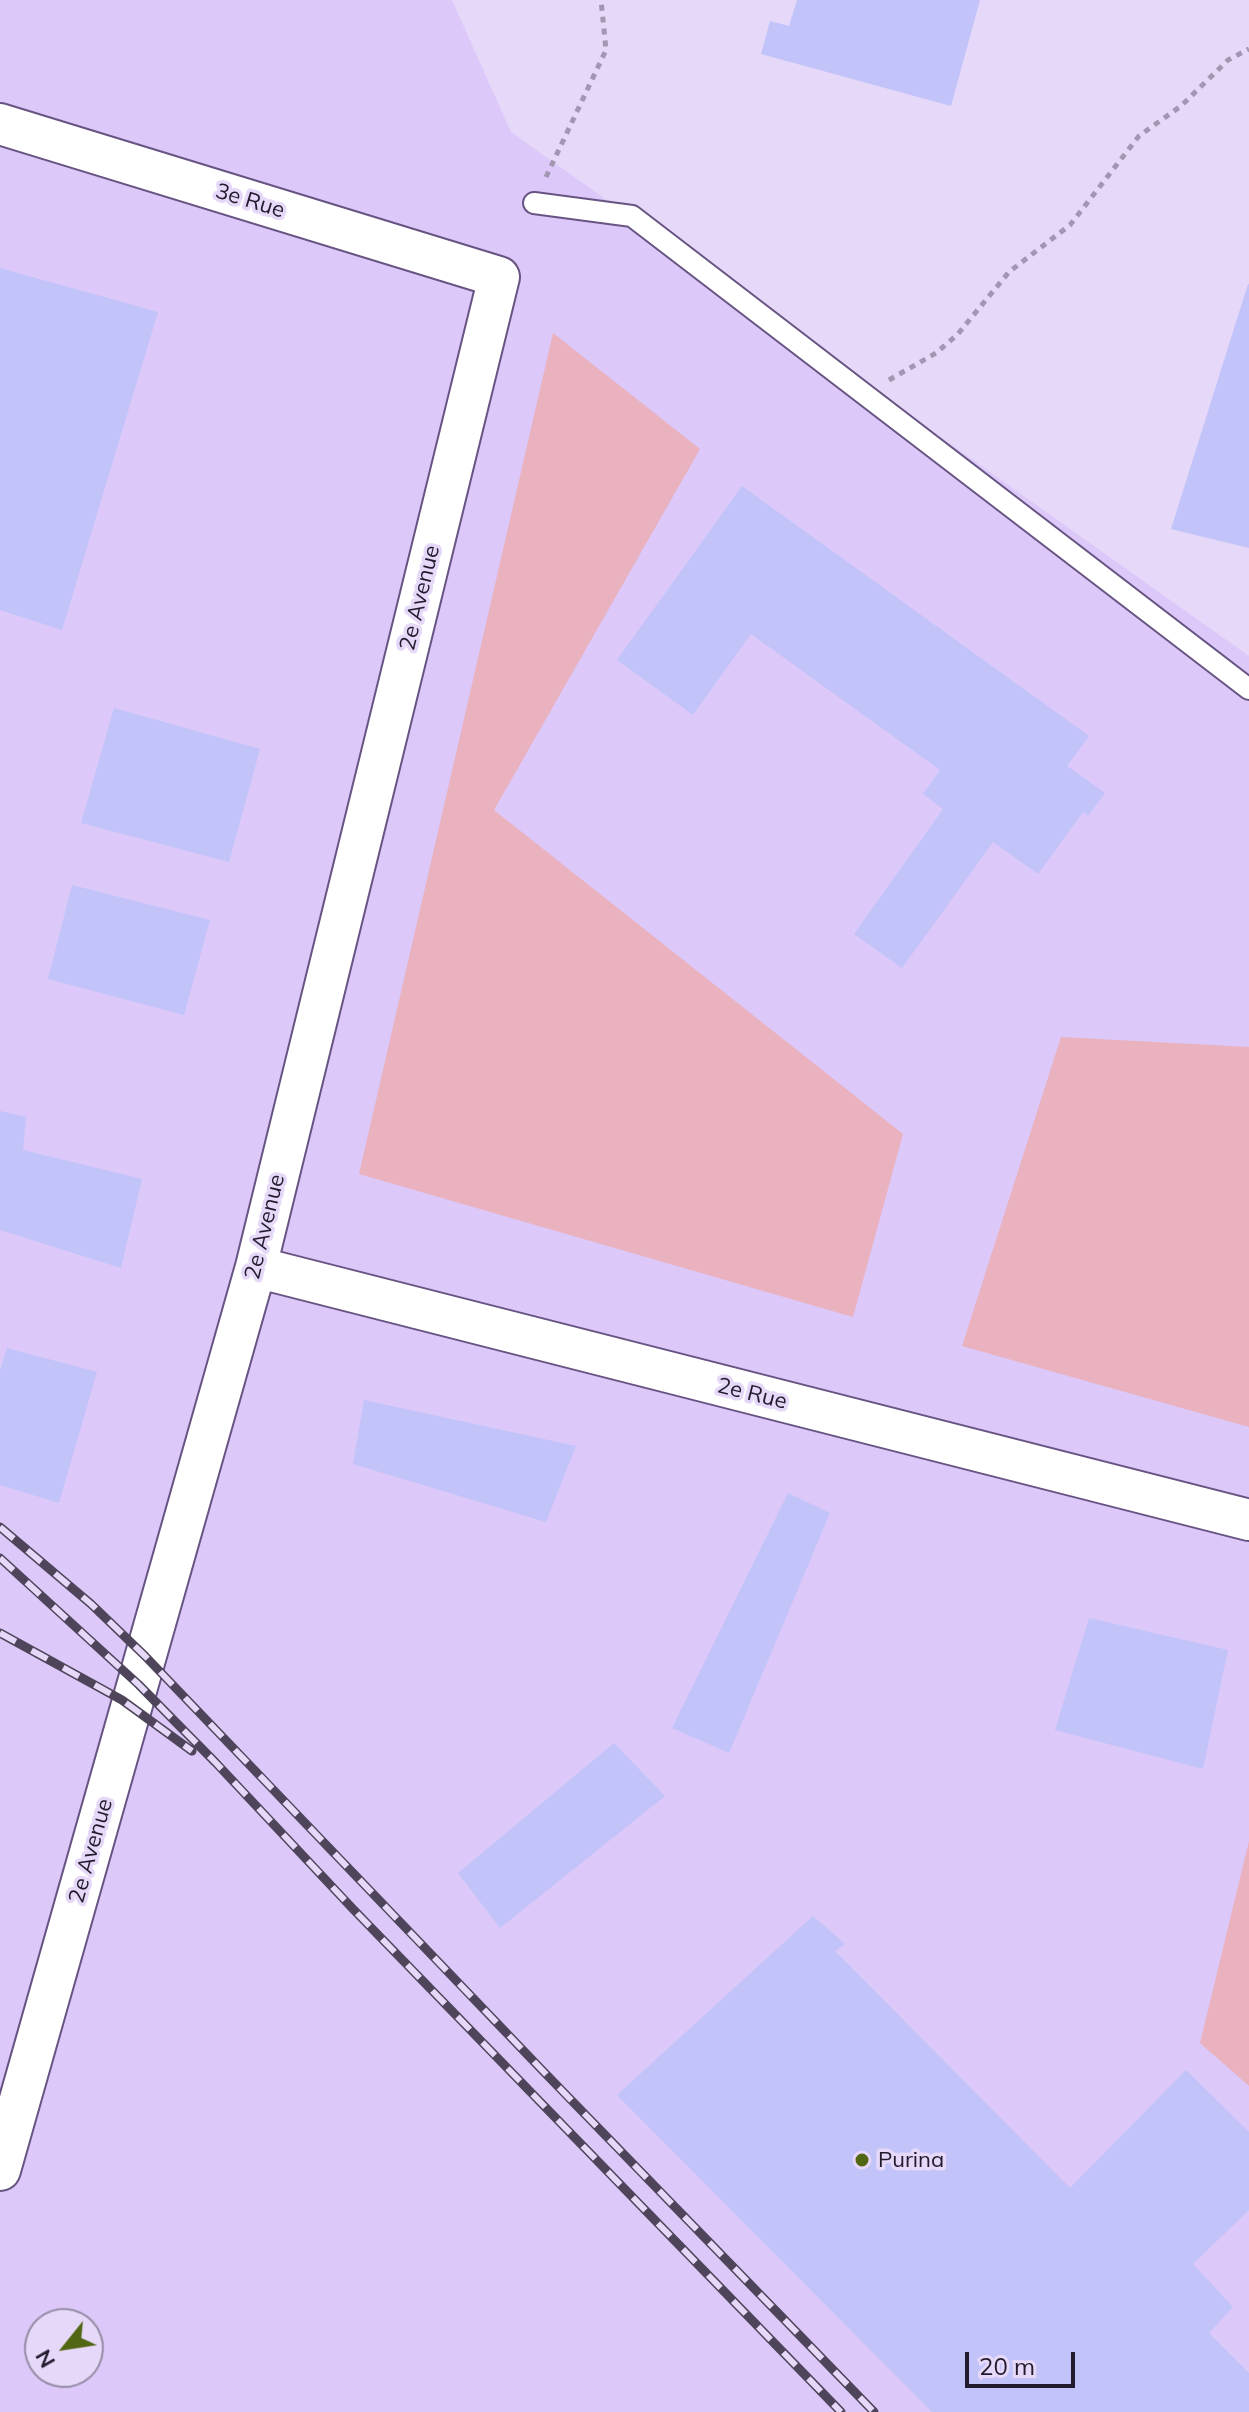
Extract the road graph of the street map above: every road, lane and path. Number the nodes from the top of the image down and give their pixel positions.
1 (601, 0) edge
2 (1249, 49) edge
3 (0, 124) edge
4 (534, 203) joint
5 (499, 277) joint
6 (864, 394) junction
7 (1249, 689) edge
8 (256, 1267) junction
9 (1249, 1520) edge
10 (0, 2170) edge

1 - 4 path
2 - 6 path
3 - 5 street, 3e Rue
4 - 6 lane
5 - 8 street, 2e Avenue
6 - 7 lane
8 - 9 street, 2e Rue
8 - 10 street, 2e Avenue

